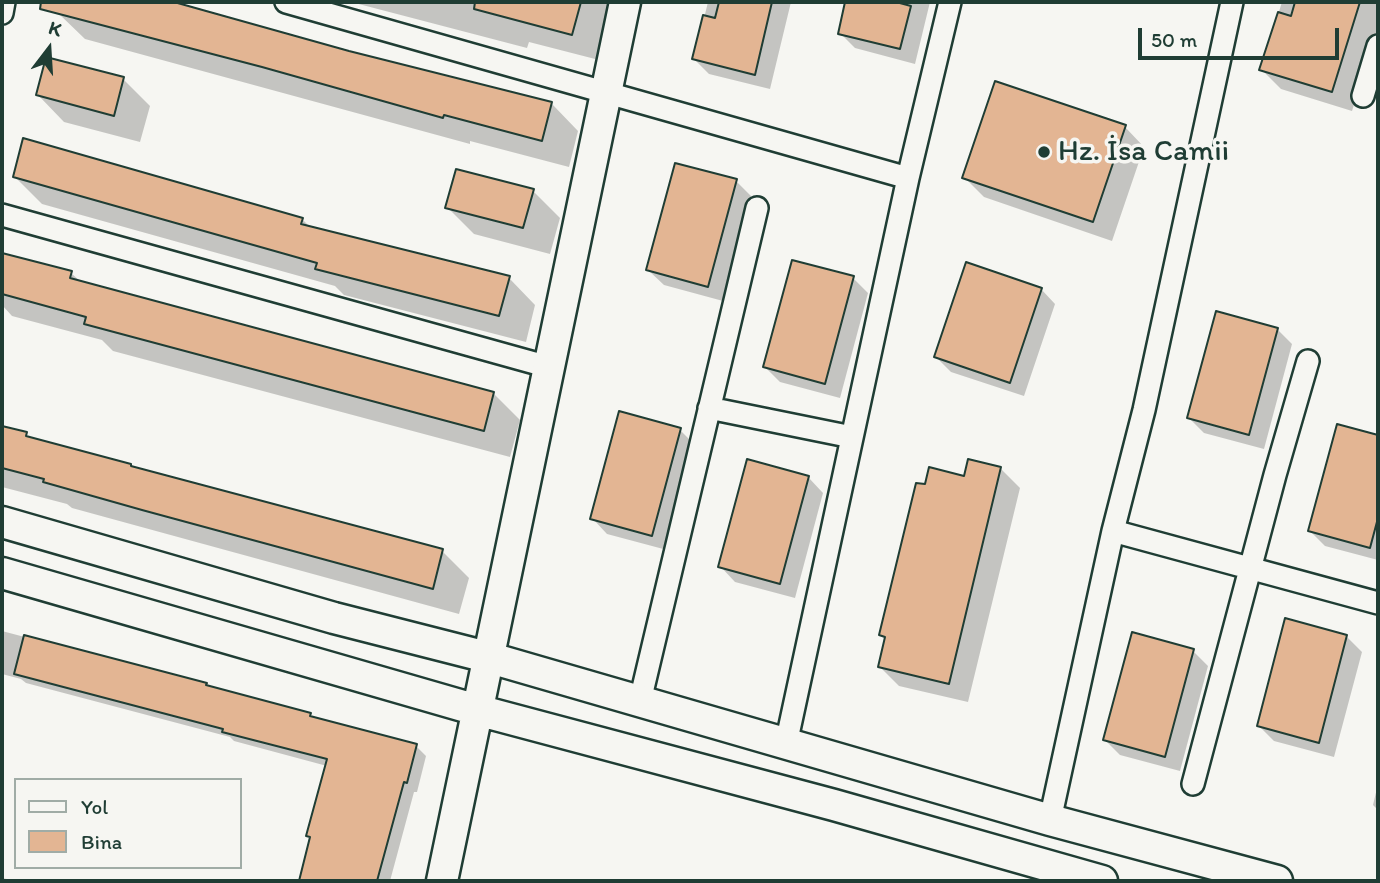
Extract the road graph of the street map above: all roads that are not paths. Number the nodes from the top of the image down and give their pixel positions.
1 (5, 2) edge
2 (286, 2) edge
3 (625, 2) edge
4 (950, 2) edge
5 (1232, 2) edge
6 (2, 13) edge
7 (1378, 46) edge
8 (605, 90) junction
9 (1363, 96) dead end
10 (908, 178) junction
11 (757, 208) dead end
12 (2, 215) edge
13 (1308, 361) dead end
14 (549, 367) junction
15 (709, 408) junction
16 (852, 437) junction
17 (2, 522) edge
18 (1114, 530) junction
19 (1250, 569) junction
20 (2, 573) edge
21 (1378, 603) edge
22 (487, 657) junction
23 (640, 701) junction
24 (477, 710) junction
25 (786, 744) junction
26 (1193, 783) dead end
27 (1050, 820) junction
28 (442, 881) edge
29 (1102, 881) edge
30 (1277, 881) edge

1 - 6 street
2 - 8 street
3 - 8 street
4 - 10 street
5 - 18 street
7 - 9 street
8 - 10 street
8 - 14 street
10 - 16 street
11 - 15 street
12 - 14 street
13 - 19 street
14 - 22 street
15 - 16 street
15 - 23 street
16 - 25 street
17 - 22 street
18 - 19 street
18 - 27 street
19 - 21 street
19 - 26 street
20 - 24 street
22 - 23 street
22 - 24 street
23 - 25 street
24 - 28 street
24 - 29 street
25 - 27 street
27 - 30 street

